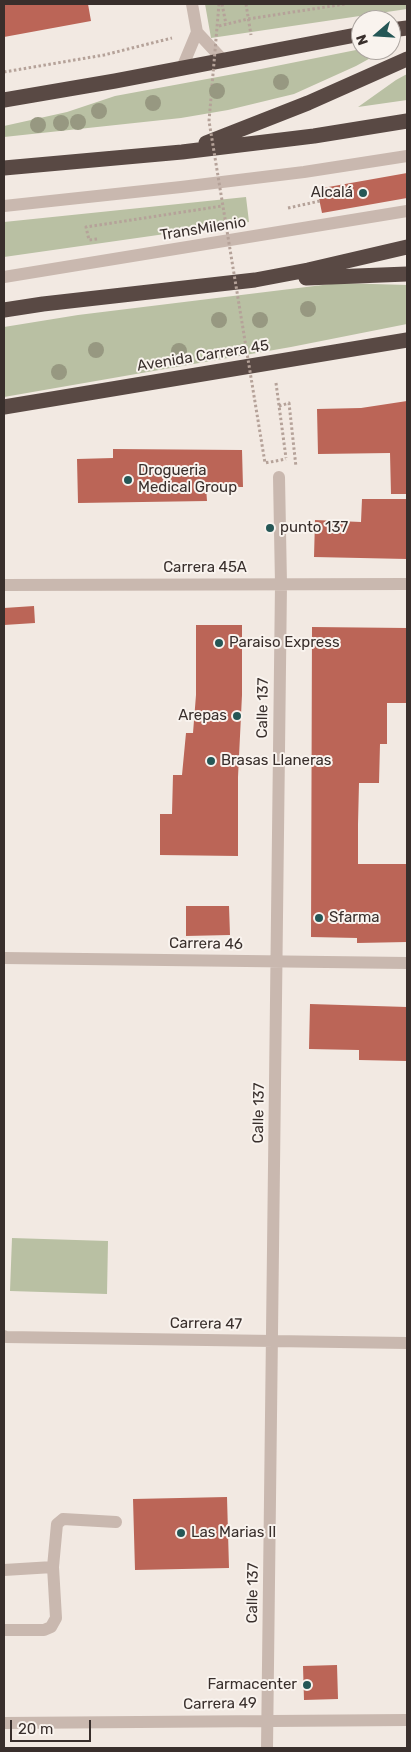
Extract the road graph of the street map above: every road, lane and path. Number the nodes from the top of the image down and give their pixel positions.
1 (192, 4) edge
2 (221, 4) edge
3 (246, 4) edge
4 (345, 4) edge
5 (248, 19) junction
6 (226, 24) junction
7 (198, 32) junction
8 (351, 36) edge
9 (407, 59) edge
10 (223, 60) junction
11 (182, 68) junction
12 (4, 72) edge
13 (4, 100) edge
14 (407, 121) edge
15 (182, 152) junction
16 (407, 156) edge
17 (4, 168) edge
18 (4, 206) edge
19 (222, 206) junction
20 (407, 211) edge
21 (229, 219) dead end
22 (220, 220) dead end
23 (98, 239) dead end
24 (407, 247) edge
25 (407, 274) edge
26 (4, 277) edge
27 (255, 280) junction
28 (4, 310) edge
29 (407, 340) edge
30 (278, 394) dead end
31 (279, 406) junction
32 (4, 407) edge
33 (279, 477) joint
34 (281, 584) junction
35 (407, 584) edge
36 (4, 585) edge
37 (4, 958) edge
38 (277, 962) junction
39 (407, 963) edge
40 (4, 1336) edge
41 (272, 1342) junction
42 (407, 1343) edge
43 (116, 1522) dead end
44 (53, 1567) junction
45 (4, 1570) edge
46 (4, 1630) edge
47 (268, 1720) junction
48 (407, 1720) edge
49 (4, 1723) edge
50 (267, 1748) edge

1 - 7 street
2 - 6 path
2 - 19 path, bridge
3 - 5 path
4 - 5 path
5 - 6 path
6 - 7 path
7 - 10 street
7 - 11 street
7 - 12 path
8 - 10 highway
9 - 15 highway
10 - 11 highway
11 - 13 highway
14 - 15 highway
15 - 17 highway
16 - 18 street
19 - 23 path
19 - 31 path, bridge
20 - 26 street, TransMilenio
21 - 22 path, bridge
24 - 27 highway
25 - 27 highway
27 - 28 highway
29 - 32 highway, Avenida Carrera 45
30 - 31 path
31 - 33 path
33 - 34 street, Calle 137
34 - 35 street, Carrera 45A
34 - 36 street, Carrera 45A
34 - 38 street, Calle 137
37 - 38 street, Carrera 46
38 - 39 street, Carrera 46
38 - 41 street, Calle 137
40 - 41 street, Carrera 47
41 - 42 street, Carrera 47
41 - 47 street, Calle 137
43 - 44 street
44 - 45 street
44 - 46 street
47 - 48 street, Carrera 49
47 - 49 street, Carrera 49
47 - 50 street, Calle 137

